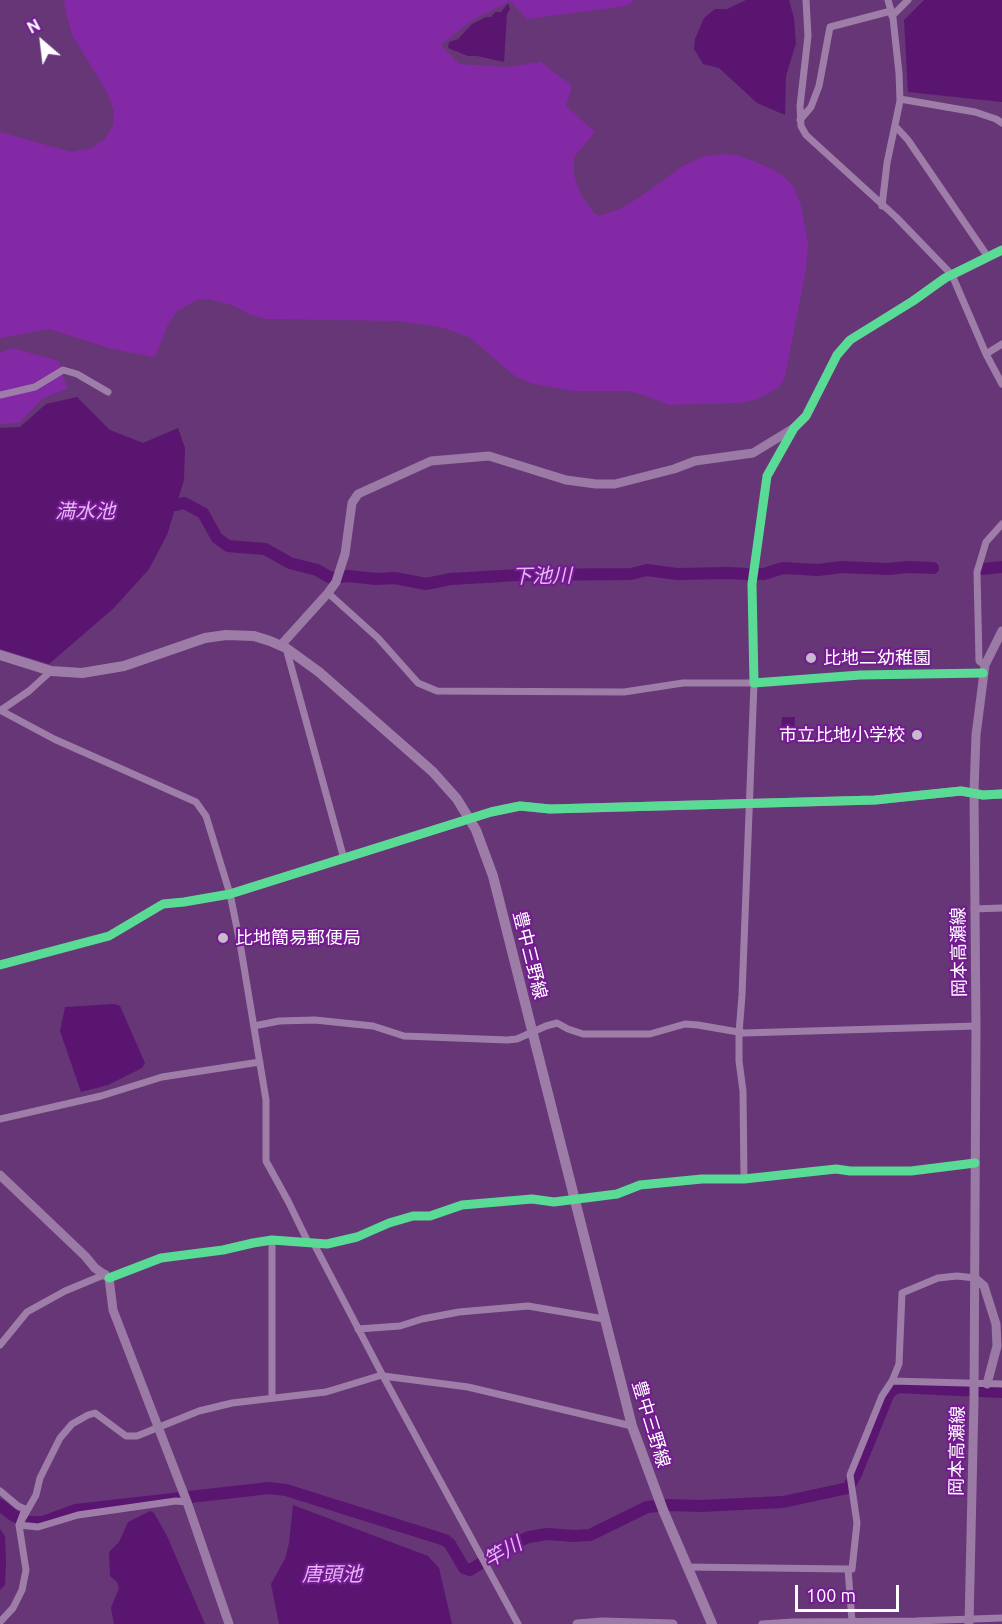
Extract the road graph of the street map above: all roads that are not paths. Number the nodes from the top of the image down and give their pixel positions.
1 (806, 0) edge
2 (888, 0) edge
3 (908, 0) edge
4 (891, 13) junction
5 (900, 99) junction
6 (800, 120) junction
7 (1002, 123) edge
8 (896, 127) junction
9 (882, 206) junction
10 (1002, 250) edge
11 (988, 257) junction
12 (952, 275) junction
13 (1002, 344) edge
14 (986, 354) junction
15 (1002, 384) edge
16 (108, 392) dead end
17 (0, 394) edge
18 (794, 428) junction
19 (1002, 524) edge
20 (328, 593) junction
21 (1002, 631) edge
22 (284, 647) junction
23 (0, 654) edge
24 (984, 669) junction
25 (51, 671) junction
26 (754, 683) junction
27 (0, 710) edge
28 (974, 792) junction
29 (1002, 794) edge
30 (748, 803) junction
31 (470, 819) junction
32 (344, 859) junction
33 (230, 894) junction
34 (1002, 908) edge
35 (974, 909) junction
36 (0, 965) edge
37 (254, 1026) junction
38 (976, 1026) junction
39 (532, 1032) junction
40 (738, 1033) junction
41 (260, 1062) junction
42 (0, 1119) edge
43 (975, 1162) junction
44 (0, 1175) edge
45 (744, 1179) junction
46 (574, 1199) junction
47 (272, 1240) junction
48 (311, 1243) junction
49 (107, 1276) junction
50 (975, 1278) junction
51 (604, 1319) junction
52 (358, 1329) junction
53 (0, 1345) edge
54 (382, 1376) junction
55 (892, 1381) junction
56 (974, 1384) junction
57 (987, 1384) junction
58 (1002, 1384) edge
59 (272, 1398) junction
60 (632, 1426) junction
61 (158, 1427) junction
62 (0, 1491) edge
63 (187, 1502) junction
64 (20, 1526) junction
65 (686, 1567) junction
66 (852, 1569) dead end
67 (1002, 1618) edge
68 (852, 1621) junction
69 (0, 1622) edge
70 (970, 1622) edge
71 (229, 1624) edge
72 (518, 1624) edge
73 (578, 1624) edge
74 (673, 1624) edge
75 (712, 1624) edge
76 (762, 1624) edge

1 - 6 street
2 - 4 street
3 - 4 street
4 - 5 street
4 - 6 street
5 - 7 street
5 - 8 street
6 - 9 street
8 - 9 street
8 - 11 street
9 - 12 street
10 - 11 street
11 - 12 street
12 - 14 street
12 - 18 street
13 - 14 street
14 - 15 street
16 - 17 street
18 - 20 street
18 - 26 street
19 - 24 street
20 - 22 street
20 - 26 street
21 - 24 street, 岡本高瀬線
22 - 25 main road, 豊中三野線
22 - 31 main road, 豊中三野線
22 - 32 street
23 - 25 main road, 豊中三野線
24 - 26 street
24 - 28 street, 岡本高瀬線
25 - 27 street
26 - 30 street
27 - 33 street
28 - 29 street
28 - 30 street
28 - 35 street, 岡本高瀬線
30 - 31 street
30 - 40 street
31 - 32 street
31 - 39 main road, 豊中三野線
32 - 33 street
33 - 36 street
33 - 37 street
34 - 35 street
35 - 38 street, 岡本高瀬線
37 - 39 street
37 - 41 street
38 - 40 street
38 - 43 street, 岡本高瀬線
39 - 40 street
39 - 46 main road, 豊中三野線
40 - 45 street
41 - 42 street
41 - 48 street
43 - 45 street
43 - 50 street, 岡本高瀬線
44 - 49 street
45 - 46 street
46 - 48 street
46 - 51 main road, 豊中三野線
47 - 48 street
47 - 49 street
47 - 59 street
48 - 52 street
49 - 53 street
49 - 61 street
50 - 55 street
50 - 56 street, 岡本高瀬線
50 - 57 street, 岡本高瀬線
51 - 52 street
51 - 60 main road, 豊中三野線
52 - 54 street
54 - 59 street
54 - 60 street
54 - 72 street
55 - 56 street
55 - 66 street
56 - 57 street
56 - 70 street, 岡本高瀬線
57 - 58 street
59 - 61 street
60 - 65 main road, 豊中三野線
61 - 63 street
61 - 64 street
62 - 64 street
63 - 64 street
63 - 71 street
64 - 69 street
65 - 68 street
65 - 75 main road, 豊中三野線
67 - 70 street
68 - 70 street
68 - 76 street
73 - 74 street

